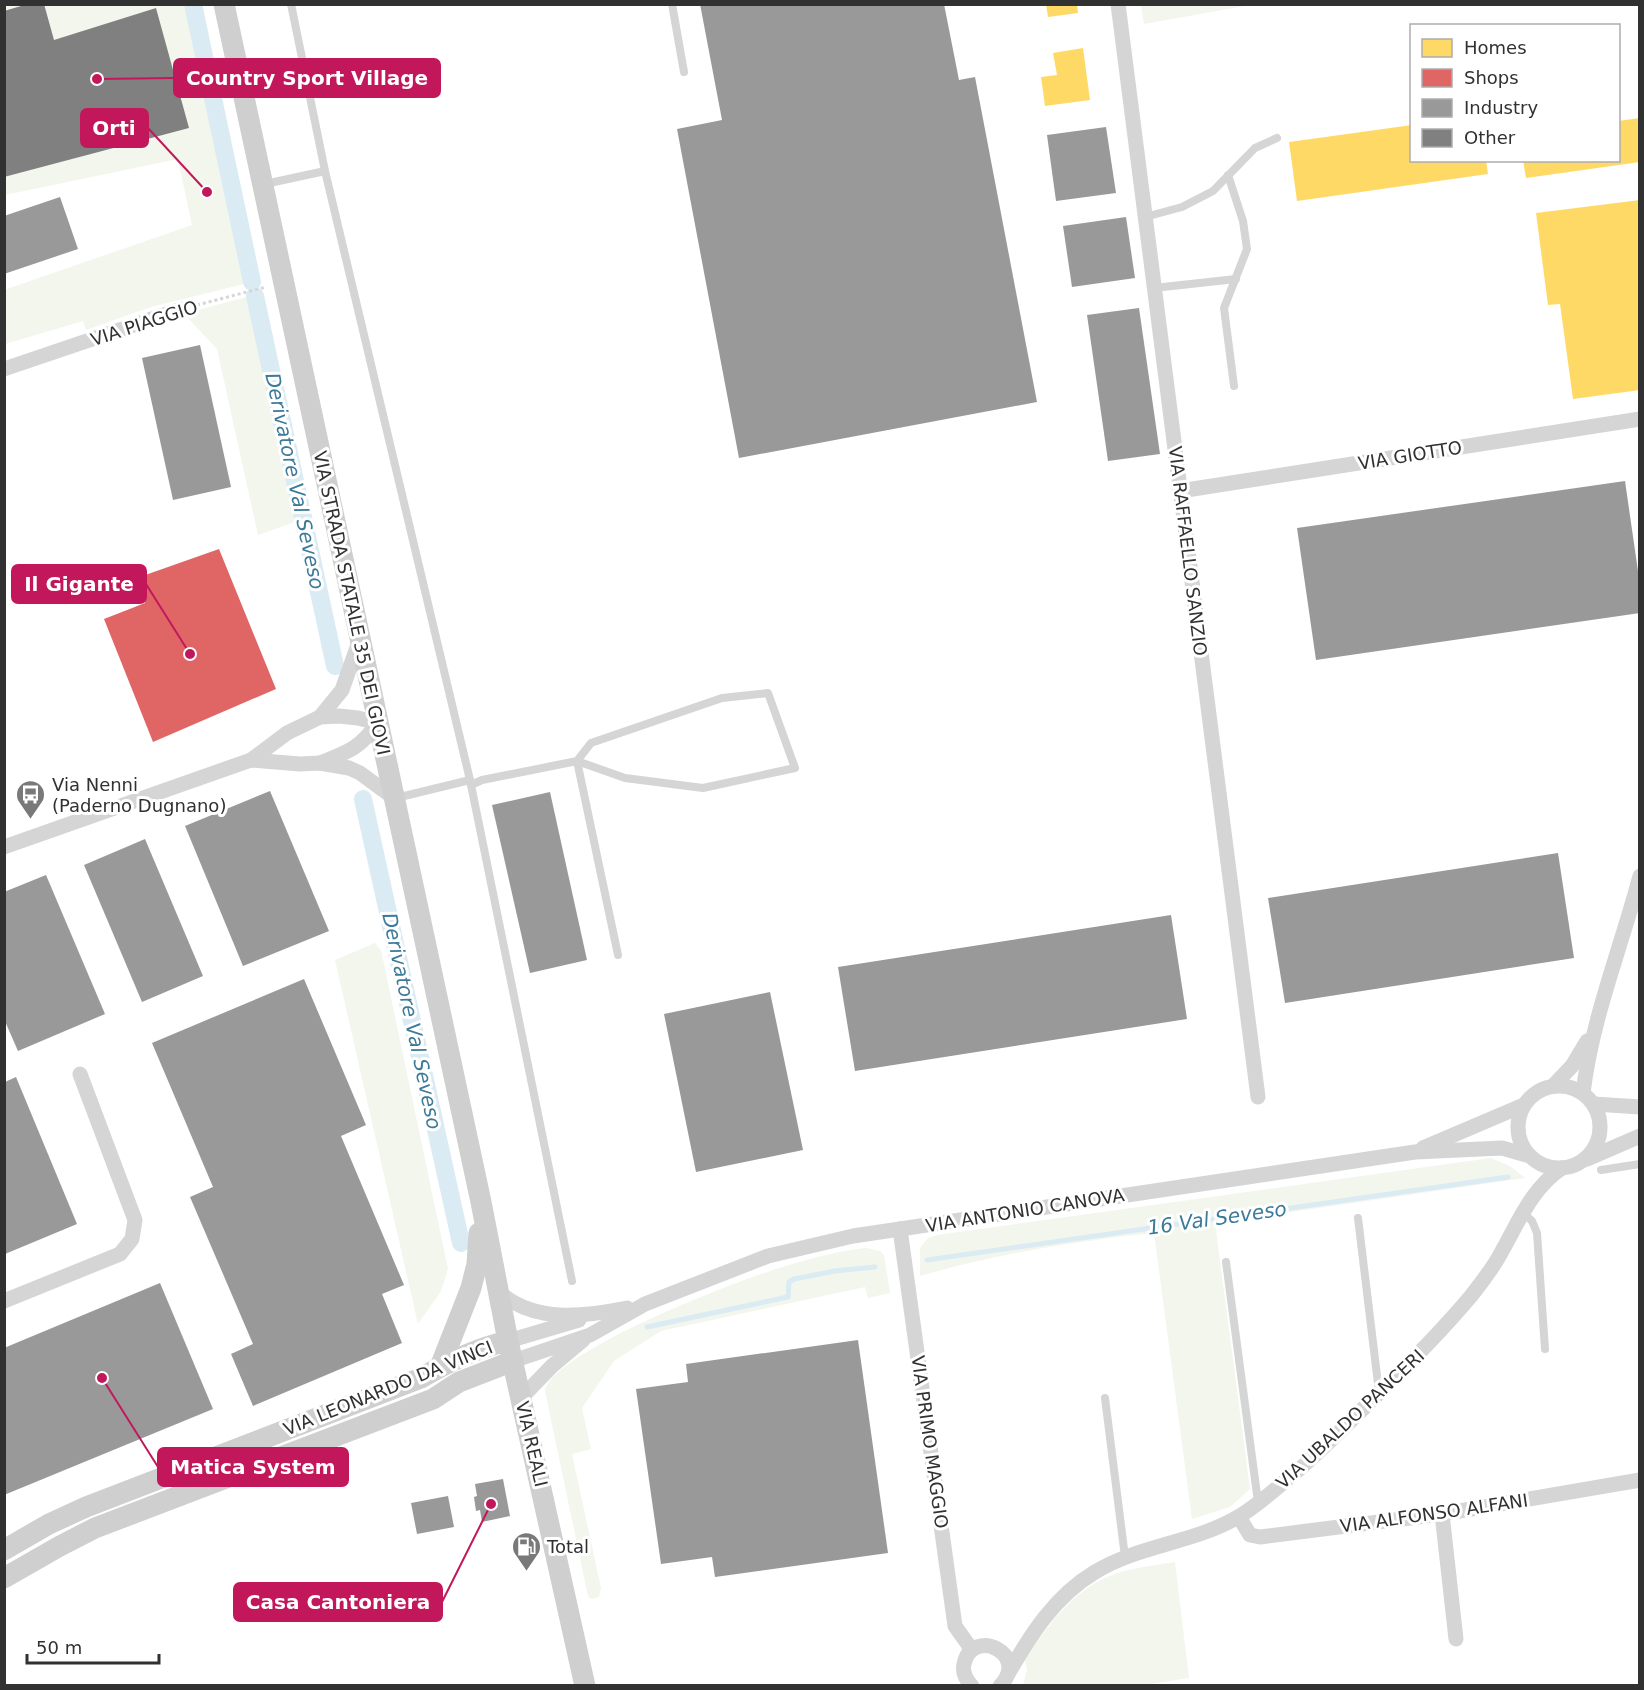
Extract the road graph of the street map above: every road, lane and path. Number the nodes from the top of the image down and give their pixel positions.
1 (224, 4) edge
2 (291, 4) edge
3 (672, 4) edge
4 (1118, 4) edge
5 (684, 72) dead end
6 (1277, 138) dead end
7 (325, 171) junction
8 (1228, 175) junction
9 (262, 185) junction
10 (1145, 217) junction
11 (1236, 279) junction
12 (284, 282) junction
13 (1154, 288) junction
14 (181, 309) joint
15 (4, 369) edge
16 (1234, 386) dead end
17 (1640, 419) edge
18 (1180, 491) junction
19 (360, 639) junction
20 (320, 717) junction
21 (378, 723) junction
22 (251, 760) junction
23 (577, 761) junction
24 (320, 763) junction
25 (470, 782) junction
26 (394, 798) junction
27 (4, 847) edge
28 (1640, 876) edge
29 (618, 955) dead end
30 (1594, 1030) junction
31 (80, 1074) dead end
32 (1553, 1086) junction
33 (1258, 1097) dead end
34 (1589, 1099) junction
35 (1524, 1106) junction
36 (1640, 1107) edge
37 (1640, 1136) edge
38 (1415, 1152) junction
39 (1530, 1156) junction
40 (1584, 1160) junction
41 (1640, 1164) edge
42 (1562, 1168) junction
43 (1600, 1170) dead end
44 (481, 1202) junction
45 (1524, 1213) junction
46 (1358, 1218) dead end
47 (900, 1229) junction
48 (1226, 1262) dead end
49 (572, 1281) dead end
50 (499, 1292) junction
51 (4, 1301) edge
52 (645, 1304) junction
53 (602, 1313) junction
54 (590, 1335) junction
55 (1545, 1349) dead end
56 (511, 1351) junction
57 (440, 1367) junction
58 (1379, 1393) junction
59 (521, 1398) junction
60 (1105, 1398) dead end
61 (1640, 1480) edge
62 (1258, 1502) junction
63 (1442, 1514) junction
64 (1239, 1517) junction
65 (4, 1550) edge
66 (1125, 1557) junction
67 (4, 1578) edge
68 (1456, 1638) dead end
69 (972, 1650) junction
70 (1002, 1683) edge
71 (970, 1684) edge
72 (585, 1686) edge

1 - 9 main road, VIA STRADA STATALE 35 DEI GIOVI
2 - 7 lane
3 - 5 lane
4 - 10 street, VIA RAFFAELLO SANZIO
6 - 8 lane
7 - 9 lane
7 - 25 lane
8 - 10 lane
8 - 11 lane
9 - 12 main road, VIA STRADA STATALE 35 DEI GIOVI
10 - 13 street, VIA RAFFAELLO SANZIO
11 - 13 lane
11 - 16 lane
12 - 14 path, VIA PIAGGIO
12 - 19 main road, VIA STRADA STATALE 35 DEI GIOVI
13 - 18 street, VIA RAFFAELLO SANZIO
14 - 15 street, VIA PIAGGIO
17 - 18 street, VIA GIOTTO
18 - 33 street, VIA RAFFAELLO SANZIO
19 - 20 street
19 - 21 main road, VIA STRADA STATALE 35 DEI GIOVI
20 - 21 street
20 - 22 street
21 - 24 street
21 - 26 main road, VIA STRADA STATALE 35 DEI GIOVI
22 - 24 street
22 - 27 street
23 - 23 lane
23 - 25 lane
23 - 29 lane
24 - 26 street
25 - 26 lane
25 - 49 lane
26 - 44 main road, VIA STRADA STATALE 35 DEI GIOVI
28 - 30 street
30 - 32 street
30 - 34 street
31 - 51 street
32 - 34 street
32 - 35 street
34 - 36 street
34 - 40 street
35 - 38 street, VIA ANTONIO CANOVA
35 - 39 street
37 - 40 street
38 - 39 street, VIA ANTONIO CANOVA
38 - 47 street, VIA ANTONIO CANOVA
39 - 42 street
40 - 42 street
41 - 43 lane
42 - 45 street, VIA UBALDO PANCERI
44 - 50 main road, VIA REALI
44 - 57 main road
45 - 55 lane
45 - 58 street, VIA UBALDO PANCERI
46 - 58 lane
47 - 52 street, VIA ANTONIO CANOVA
47 - 69 street, VIA PRIMO MAGGIO
48 - 62 lane
50 - 53 street, VIA ANTONIO CANOVA
50 - 56 main road, VIA REALI
52 - 53 street, VIA ANTONIO CANOVA
52 - 54 street, VIA ANTONIO CANOVA
53 - 56 street, VIA ANTONIO CANOVA
54 - 56 street, VIA ANTONIO CANOVA
54 - 59 street, VIA ANTONIO CANOVA
56 - 57 main road, VIA LEONARDO DA VINCI
56 - 59 main road, VIA REALI
56 - 67 main road, VIA LEONARDO DA VINCI
57 - 65 main road, VIA LEONARDO DA VINCI
58 - 62 street, VIA UBALDO PANCERI
59 - 72 main road, VIA REALI
60 - 66 lane
61 - 63 street, VIA ALFONSO ALFANI
62 - 64 street, VIA UBALDO PANCERI
63 - 64 street, VIA ALFONSO ALFANI
63 - 68 street
64 - 66 street, VIA UBALDO PANCERI
66 - 70 street, VIA UBALDO PANCERI
69 - 70 street
69 - 71 street

